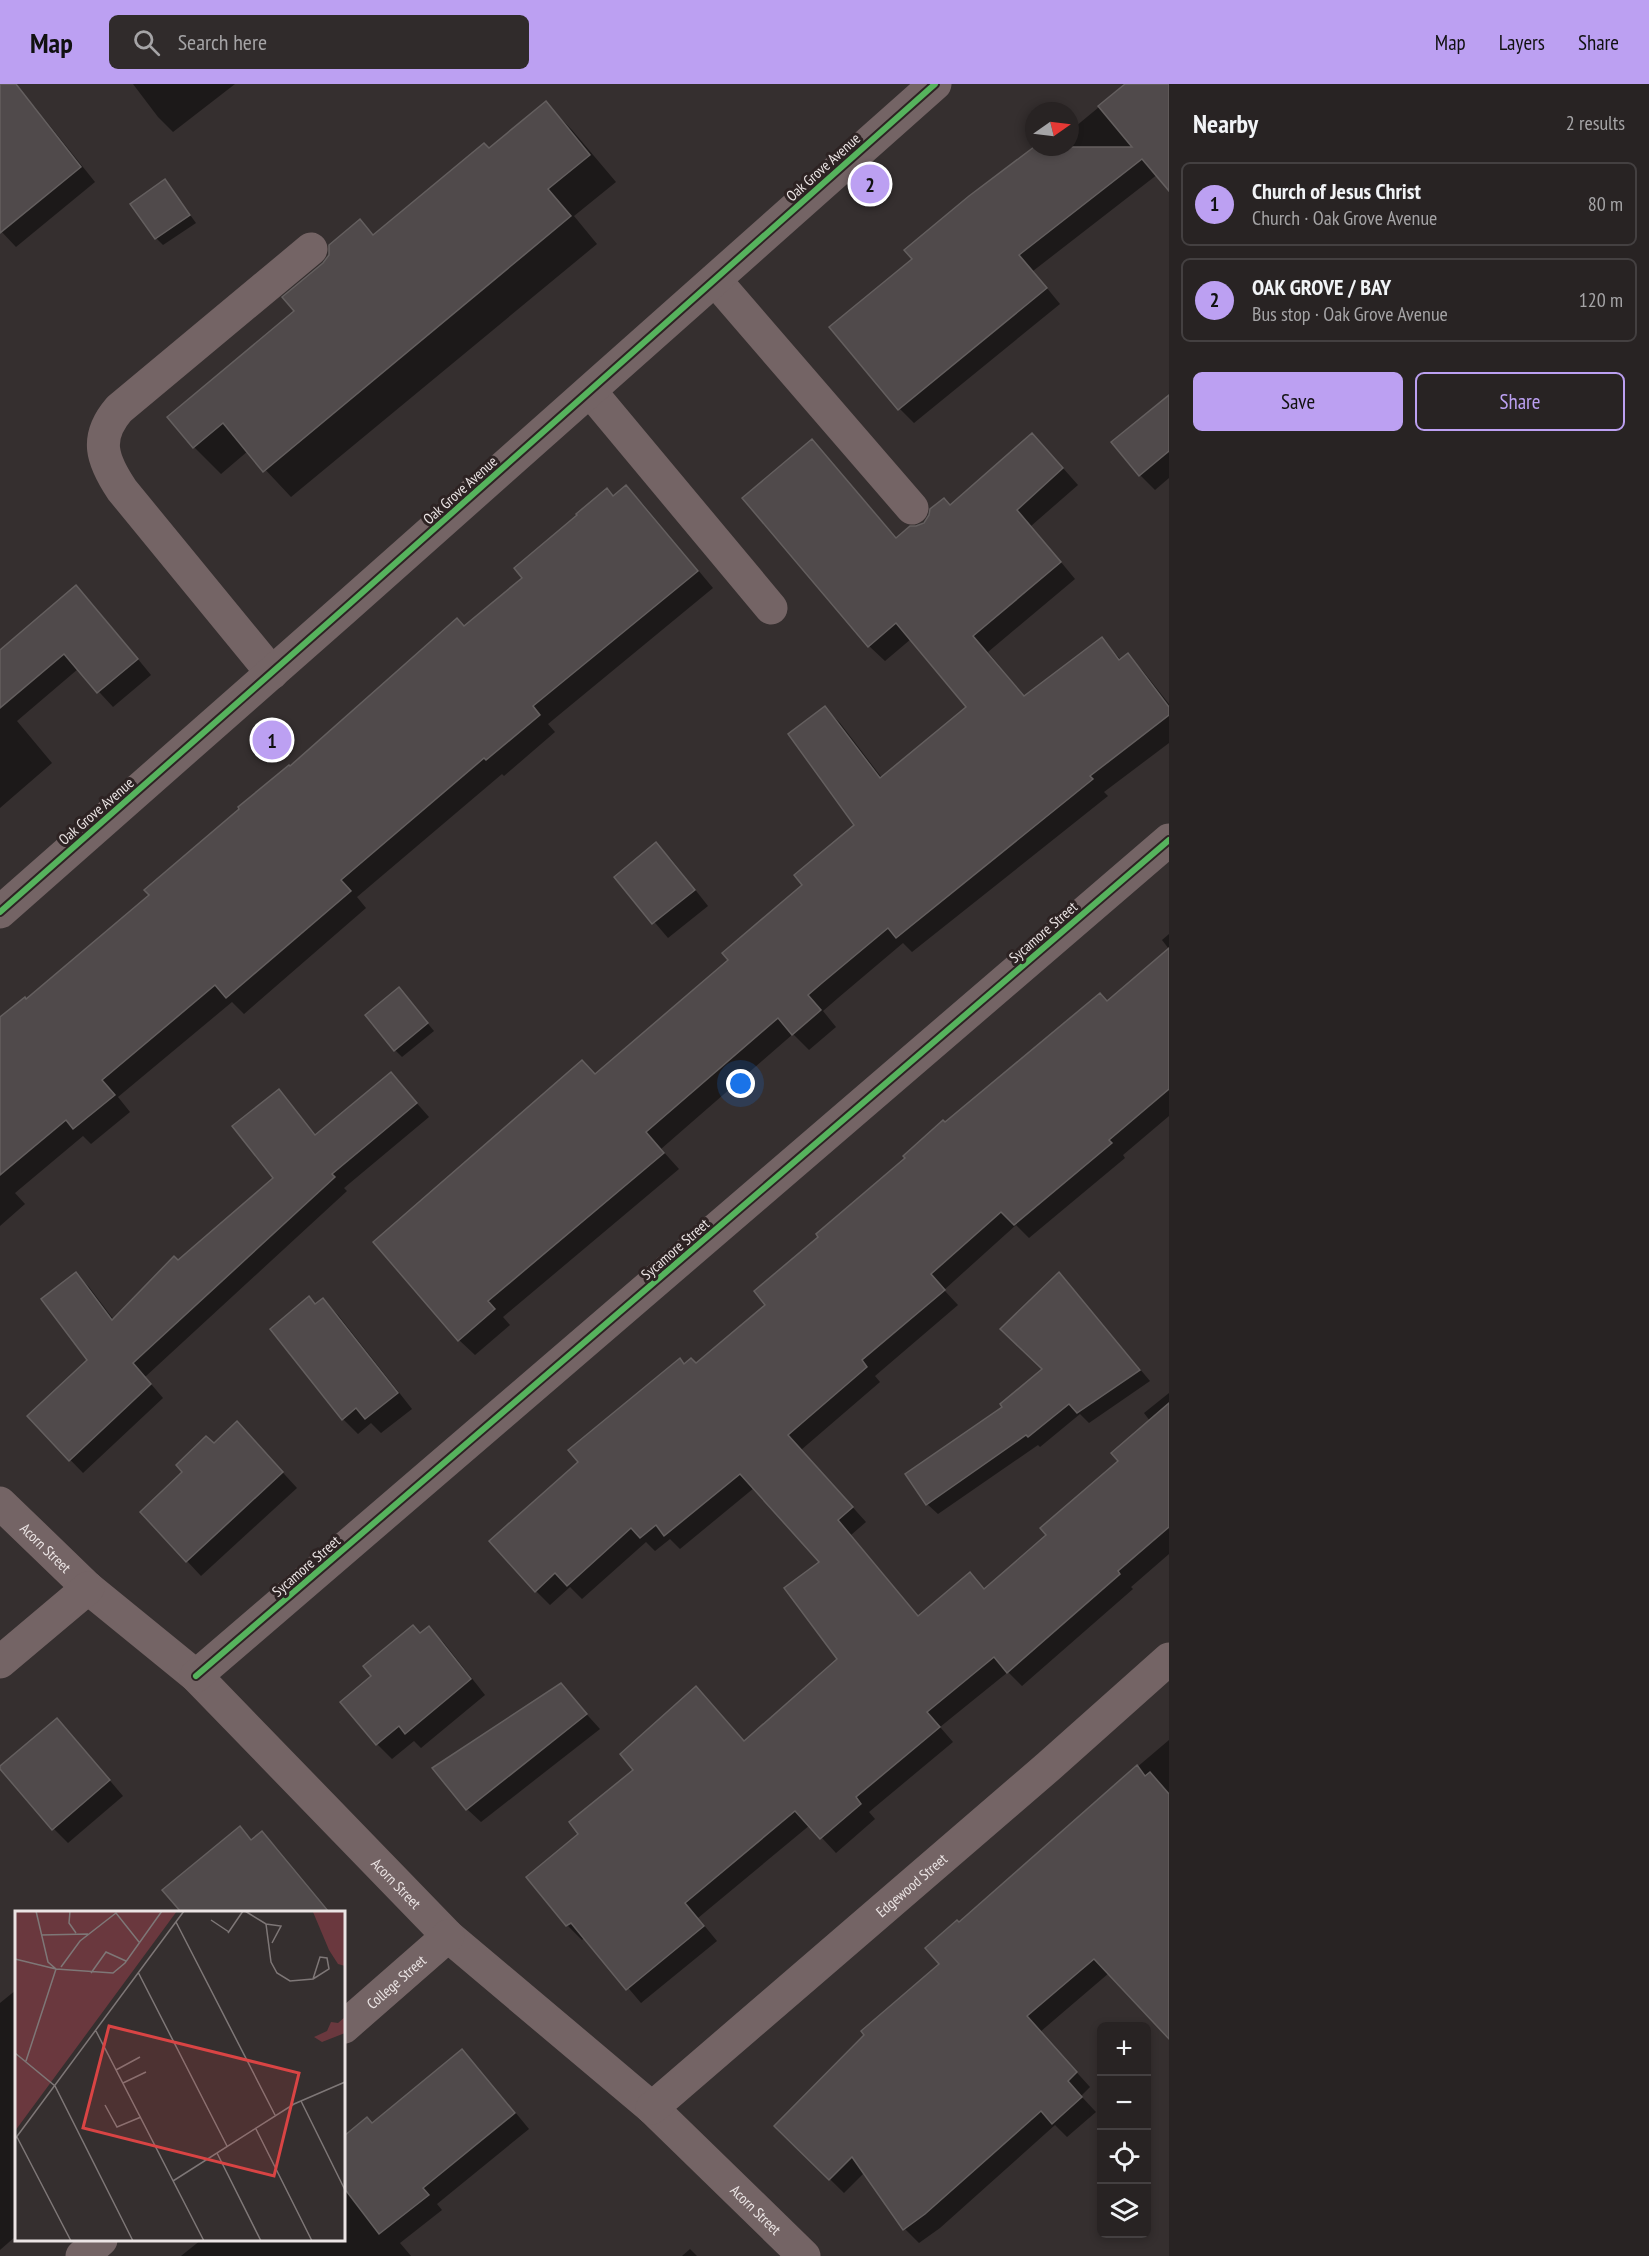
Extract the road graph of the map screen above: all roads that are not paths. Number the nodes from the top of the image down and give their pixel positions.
1 (934, 84) edge
2 (311, 249) dead end
3 (715, 280) junction
4 (590, 390) junction
5 (912, 508) dead end
6 (771, 608) dead end
7 (272, 673) junction
8 (1169, 840) edge
9 (0, 912) edge
10 (0, 1503) edge
11 (88, 1588) junction
12 (1169, 1659) edge
13 (0, 1662) edge
14 (196, 1676) junction
15 (448, 1936) junction
16 (345, 2026) edge
17 (652, 2108) junction
18 (99, 2241) edge
19 (82, 2256) edge
20 (804, 2256) edge

1 - 3 street, Oak Grove Avenue
2 - 7 street
3 - 4 street, Oak Grove Avenue
3 - 5 street
4 - 6 street
4 - 7 street, Oak Grove Avenue
7 - 9 street, Oak Grove Avenue
8 - 14 street, Sycamore Street
10 - 11 street, Acorn Street
11 - 13 street
11 - 14 street, Acorn Street
12 - 17 street, Edgewood Street
14 - 15 street, Acorn Street
15 - 16 street, College Street
15 - 17 street, Acorn Street
17 - 20 street, Acorn Street
18 - 19 street

